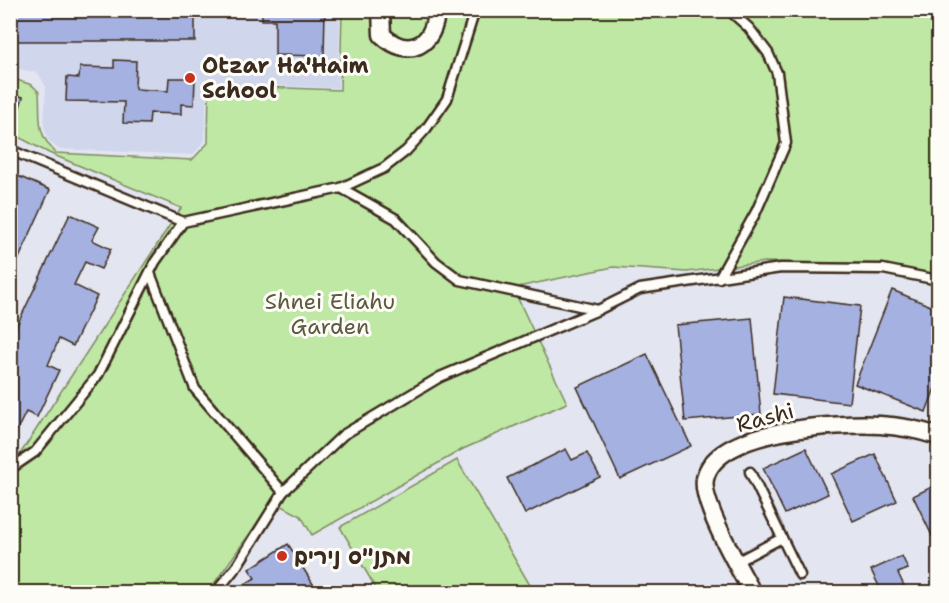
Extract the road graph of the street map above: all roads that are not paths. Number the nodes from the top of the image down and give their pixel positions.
1 (381, 10) edge
2 (436, 10) edge
3 (475, 10) edge
4 (729, 10) edge
5 (10, 150) edge
6 (341, 188) junction
7 (183, 222) junction
8 (150, 273) junction
9 (719, 278) junction
10 (939, 280) edge
11 (598, 310) junction
12 (939, 436) edge
13 (10, 469) edge
14 (750, 472) dead end
15 (283, 492) junction
16 (782, 538) junction
17 (736, 562) junction
18 (800, 575) dead end
19 (216, 592) edge
20 (752, 592) edge

1 - 2 street
3 - 6 lane
4 - 9 lane
5 - 7 lane
6 - 7 lane
6 - 11 lane
7 - 8 lane
8 - 13 lane
8 - 15 lane
9 - 10 lane
9 - 11 lane
11 - 15 lane
12 - 17 street, Rashi
14 - 16 lane
15 - 19 lane
16 - 17 lane
16 - 18 lane
17 - 20 street, Rashi

